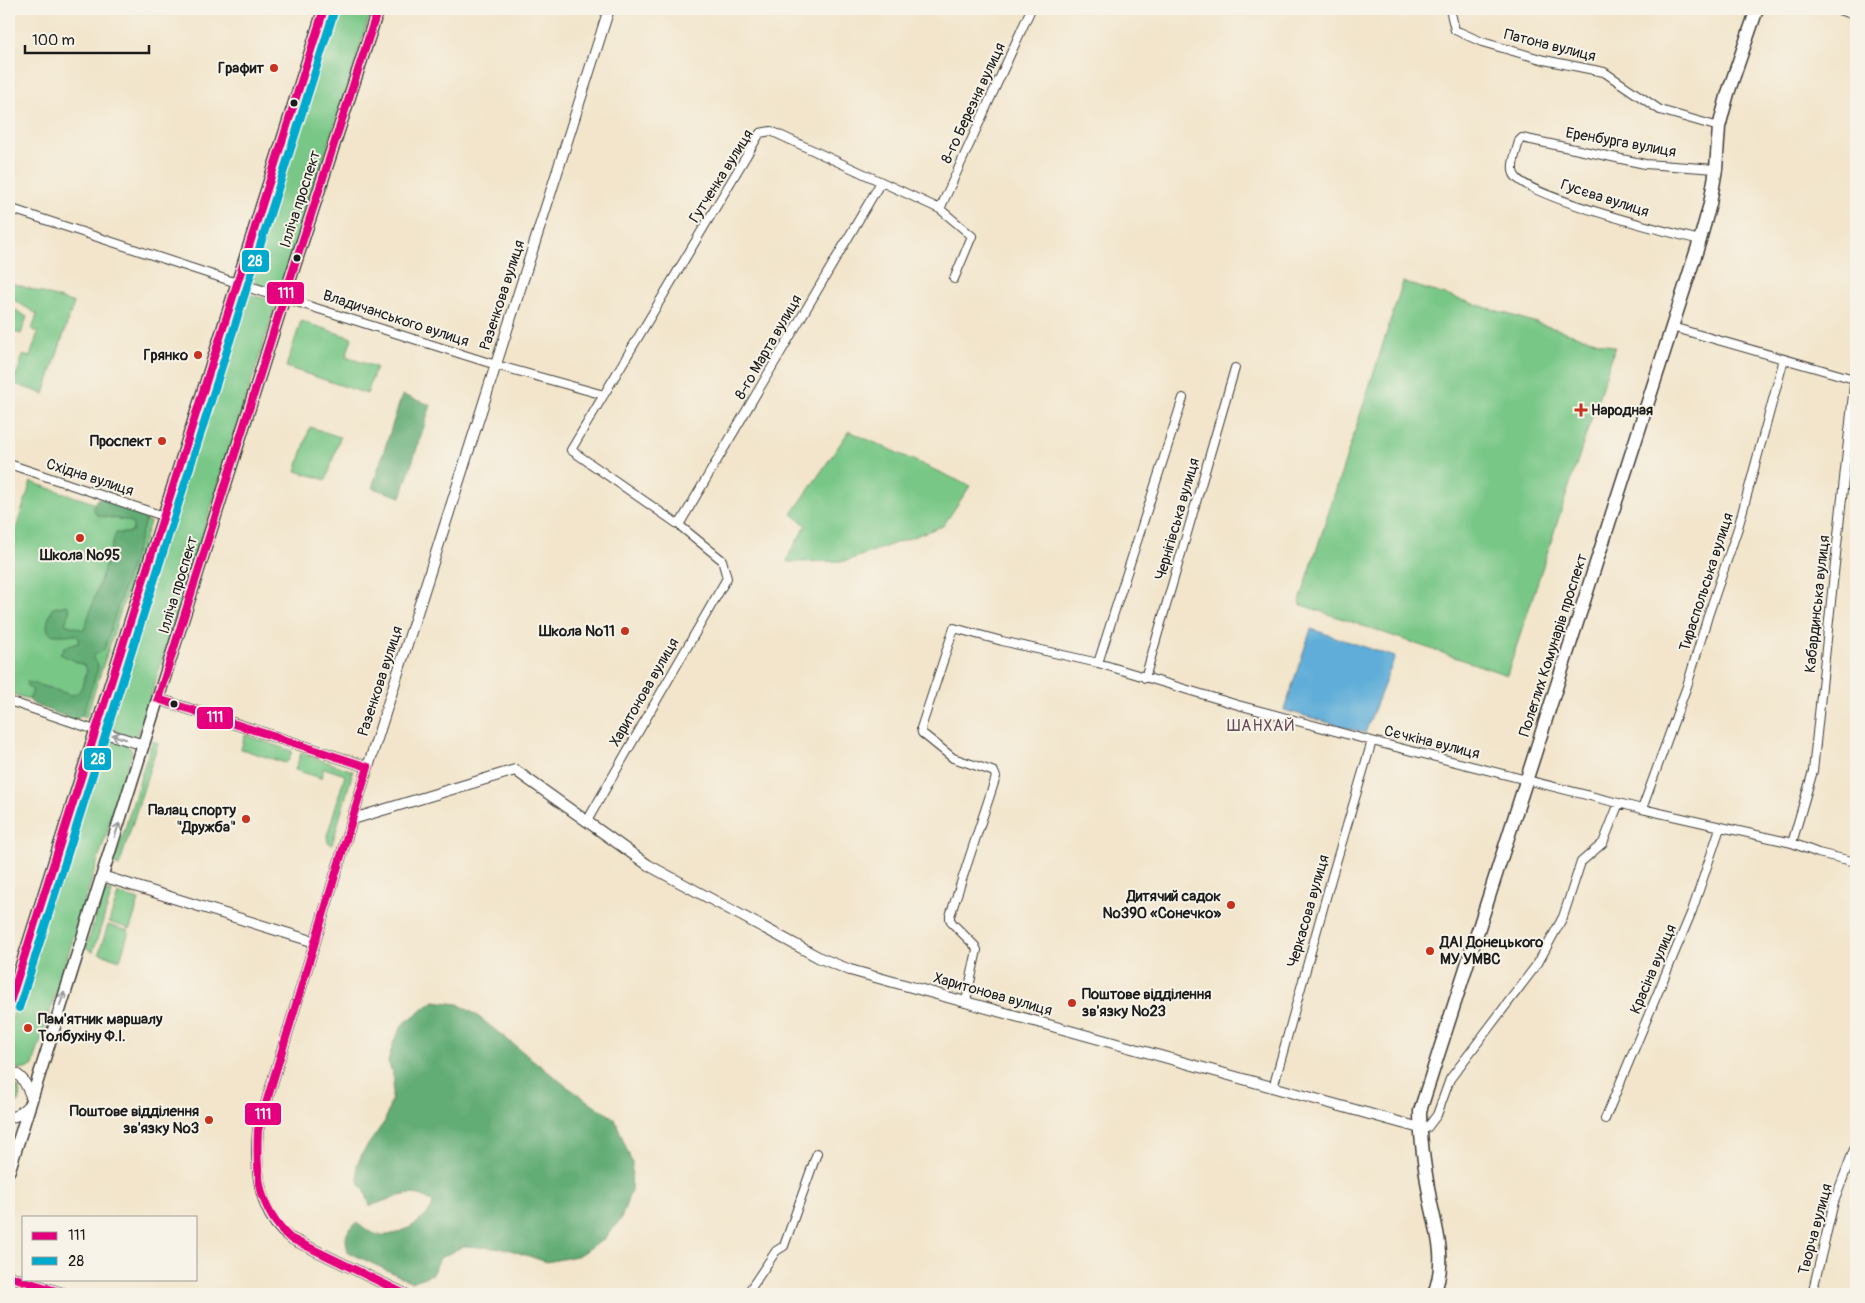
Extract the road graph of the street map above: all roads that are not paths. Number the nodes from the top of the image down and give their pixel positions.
1 (324, 9) edge
2 (378, 9) edge
3 (609, 9) edge
4 (1031, 9) edge
5 (1450, 9) edge
6 (1618, 9) edge
7 (1757, 9) edge
8 (1834, 9) edge
9 (1626, 11) dead end
10 (1856, 15) edge
11 (1719, 127) junction
12 (1522, 138) joint
13 (1716, 169) junction
14 (881, 182) junction
15 (9, 208) edge
16 (940, 209) junction
17 (1700, 240) junction
18 (954, 279) dead end
19 (237, 283) junction
20 (284, 298) junction
21 (1672, 326) junction
22 (1784, 359) junction
23 (496, 366) junction
24 (1856, 366) edge
25 (1235, 368) dead end
26 (1854, 379) junction
27 (604, 395) junction
28 (1183, 398) dead end
29 (9, 464) edge
30 (163, 516) junction
31 (679, 525) junction
32 (1098, 663) junction
33 (1145, 678) junction
34 (158, 699) junction
35 (9, 701) edge
36 (95, 730) junction
37 (1372, 741) junction
38 (144, 745) junction
39 (368, 767) junction
40 (1526, 780) junction
41 (1619, 803) junction
42 (1642, 809) junction
43 (352, 819) junction
44 (587, 821) junction
45 (1720, 828) junction
46 (1792, 843) junction
47 (1856, 862) edge
48 (102, 876) junction
49 (315, 942) junction
50 (966, 1001) junction
51 (9, 1005) edge
52 (9, 1071) edge
53 (1273, 1088) junction
54 (30, 1101) junction
55 (9, 1118) edge
56 (1605, 1119) dead end
57 (1420, 1128) junction
58 (1856, 1144) edge
59 (817, 1153) dead end
60 (9, 1170) edge
61 (9, 1276) edge
62 (65, 1294) edge
63 (405, 1294) edge
64 (747, 1294) edge
65 (1434, 1294) edge
66 (1812, 1294) edge

1 - 19 main road
2 - 20 main road, Ілліча проспект
3 - 23 street, Разенкова вулиця
4 - 16 street, 8-го Березня вулиця
5 - 11 street, Патона вулиця
6 - 9 street
7 - 11 main road, Полеглих Комунарів проспект
8 - 10 street
11 - 13 main road, Полеглих Комунарів проспект
12 - 13 street, Еренбурга вулиця
12 - 17 street, Гусєва вулиця
13 - 17 main road, Полеглих Комунарів проспект
14 - 16 street, Гутченка вулиця
14 - 27 street, Гутченка вулиця
14 - 31 street, 8-го Марта вулиця
15 - 19 street, Владичанського вулиця
16 - 18 street, Гутченка вулиця
17 - 21 main road, Полеглих Комунарів проспект
19 - 20 street, Владичанського вулиця
19 - 30 main road
20 - 23 street, Владичанського вулиця
20 - 34 main road, Ілліча проспект
21 - 22 street
21 - 40 main road, Полеглих Комунарів проспект
22 - 26 street
22 - 42 street, Тираспольська вулиця
23 - 27 street, Владичанського вулиця
23 - 39 street, Разенкова вулиця
24 - 26 street, Кабардинська вулиця
25 - 33 street, Чернігівська вулиця
26 - 46 street, Кабардинська вулиця
27 - 31 street, Гутченка вулиця
28 - 32 street, Чернігівська вулиця
29 - 30 street, Східна вулиця
30 - 36 main road
31 - 44 street, Харитонова вулиця
32 - 33 street, Сєчкіна вулиця
32 - 50 street, Сєчкіна вулиця
33 - 37 street, Сєчкіна вулиця
34 - 38 main road, Ілліча проспект
34 - 39 street
35 - 36 street
38 -> 36 street
36 - 51 main road
37 - 40 street, Сєчкіна вулиця
37 - 53 street, Черкасова вулиця
48 -> 38 main road, Ілліча проспект
39 - 43 street, Разенкова вулиця
40 - 41 street, Сєчкіна вулиця
40 - 57 main road, Полеглих Комунарів проспект
41 - 42 street, Сєчкіна вулиця
41 - 57 street
42 - 45 street, Сєчкіна вулиця
43 - 44 street, Харитонова вулиця
43 - 49 street, Разенкова вулиця
44 - 50 street, Харитонова вулиця
45 - 46 street, Сєчкіна вулиця
45 - 56 street, Красіна вулиця
46 - 47 street, Сєчкіна вулиця
48 - 49 street
54 -> 48 main road, Ілліча проспект
49 - 63 street, Разенкова вулиця
50 - 53 street, Харитонова вулиця
52 - 54 street
53 - 57 street, Харитонова вулиця
54 - 55 street
54 - 60 main road, Ілліча проспект
57 - 65 main road, Полеглих Комунарів проспект
58 - 66 street, Творча вулиця
59 - 64 street
61 - 62 street

